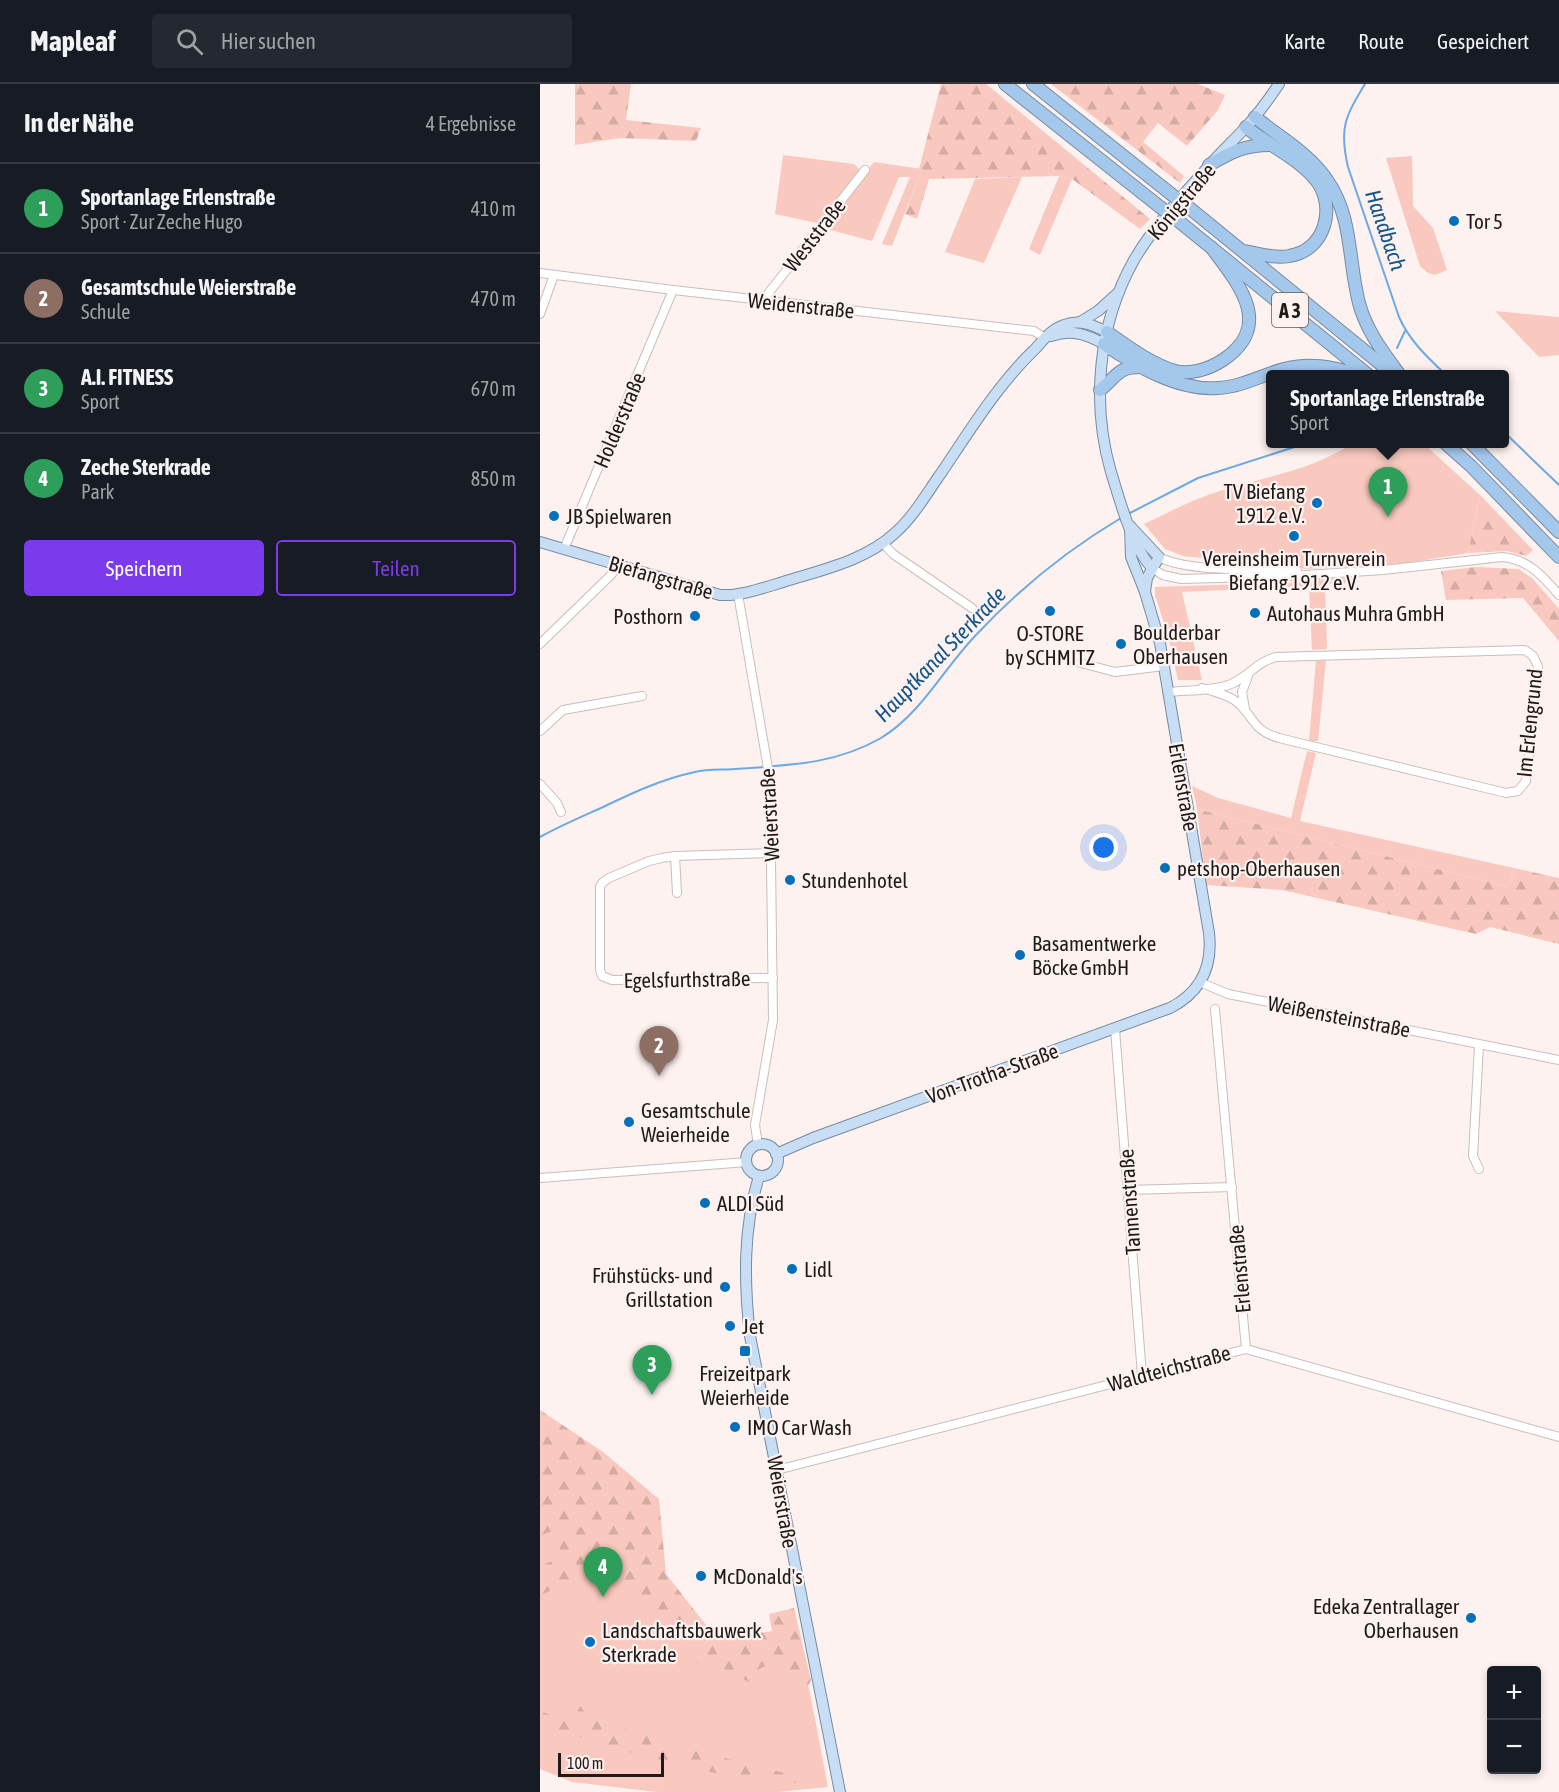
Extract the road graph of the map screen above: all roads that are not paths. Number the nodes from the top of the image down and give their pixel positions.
1 (1005, 84) edge
2 (1033, 84) edge
3 (1279, 84) edge
4 (1251, 122) junction
5 (1270, 145) junction
6 (1209, 165) junction
7 (865, 170) dead end
8 (1211, 248) junction
9 (1242, 251) junction
10 (540, 273) edge
11 (554, 275) junction
12 (673, 290) junction
13 (1121, 290) junction
14 (764, 300) junction
15 (540, 314) edge
16 (1080, 322) junction
17 (1045, 338) junction
18 (1106, 338) junction
19 (1144, 367) junction
20 (1280, 370) edge
21 (1339, 370) edge
22 (1361, 370) edge
23 (1388, 370) edge
24 (1396, 370) edge
25 (1266, 375) edge
26 (1100, 390) junction
27 (1450, 448) edge
28 (1476, 448) edge
29 (1130, 526) junction
30 (1559, 532) edge
31 (540, 542) edge
32 (883, 543) junction
33 (564, 549) junction
34 (1159, 557) junction
35 (1559, 557) edge
36 (615, 565) junction
37 (1152, 568) junction
38 (1321, 573) junction
39 (1144, 592) junction
40 (738, 594) junction
41 (1559, 595) edge
42 (972, 608) dead end
43 (540, 645) edge
44 (1081, 663) dead end
45 (1164, 666) junction
46 (1249, 673) junction
47 (1202, 688) junction
48 (1168, 692) junction
49 (642, 696) dead end
50 (1247, 713) junction
51 (540, 731) edge
52 (540, 784) edge
53 (561, 812) dead end
54 (771, 853) junction
55 (675, 856) junction
56 (677, 893) dead end
57 (773, 978) junction
58 (1202, 983) junction
59 (1215, 1009) dead end
60 (1115, 1029) junction
61 (1479, 1045) junction
62 (1559, 1060) edge
63 (758, 1145) junction
64 (777, 1154) junction
65 (747, 1162) junction
66 (1479, 1169) dead end
67 (759, 1176) junction
68 (540, 1178) edge
69 (1232, 1187) junction
70 (1128, 1190) junction
71 (1246, 1348) junction
72 (1142, 1375) junction
73 (1559, 1437) edge
74 (777, 1470) junction
75 (840, 1792) edge

1 - 8 highway, A 3, bridge
2 - 9 highway, A 3, bridge
3 - 4 main road, Königstraße
4 - 5 highway
4 - 6 main road, Königstraße
4 - 24 highway
5 - 6 highway
5 - 9 highway
6 - 13 main road, Königstraße
7 - 14 street, Weststraße
8 - 18 highway
8 - 22 highway, A 3
9 - 23 highway, A 3
10 - 11 street, Weidenstraße
11 - 12 street, Weidenstraße
11 - 15 street
12 - 14 street, Weidenstraße
12 - 33 street, Holderstraße
13 - 16 main road
13 - 18 main road, Königstraße
14 - 17 street, Weidenstraße
16 - 17 main road
16 - 18 main road
17 - 18 main road
17 - 32 main road
18 - 19 highway
18 - 26 main road, Erlenstraße
19 - 25 highway
19 - 26 highway
20 - 21 highway
26 - 29 main road, Erlenstraße
27 - 35 highway
28 - 30 highway
29 - 34 main road, Erlenstraße
29 - 37 main road, Erlenstraße
29 - 39 main road, Erlenstraße
31 - 33 main road, Biefangstraße
32 - 40 main road, Biefangstraße
32 - 42 street
33 - 36 main road, Biefangstraße
34 - 37 main road
34 - 38 street
36 - 40 main road, Biefangstraße
36 - 43 street
37 - 38 street
37 - 39 main road
38 - 41 street
39 - 45 main road, Erlenstraße
40 - 54 street, Weierstraße
44 - 45 street
45 - 48 main road, Erlenstraße
46 - 47 street, Im Erlengrund
46 - 50 street
46 - 50 street, Im Erlengrund
47 - 48 street, Im Erlengrund
47 - 50 street, Im Erlengrund
48 - 58 main road, Erlenstraße
49 - 51 street
52 - 53 street
54 - 55 street
54 - 57 street, Weierstraße
55 - 56 street
55 - 57 street, Egelsfurthstraße
57 - 63 street, Weierstraße
58 - 60 main road, Von-Trotha-Straße
58 - 61 street, Weißensteinstraße
59 - 69 street, Erlenstraße
60 - 64 main road, Von-Trotha-Straße
60 - 70 street, Tannenstraße
61 - 62 street, Weißensteinstraße
61 - 66 street
63 - 64 main road
63 - 65 main road
64 - 67 main road
65 - 67 main road
65 - 68 street
67 - 74 main road, Weierstraße
69 - 70 street
69 - 71 street, Erlenstraße
70 - 72 street, Tannenstraße
71 - 72 street, Waldteichstraße
71 - 73 street, Waldteichstraße
72 - 74 street, Waldteichstraße
74 - 75 main road, Weierstraße

